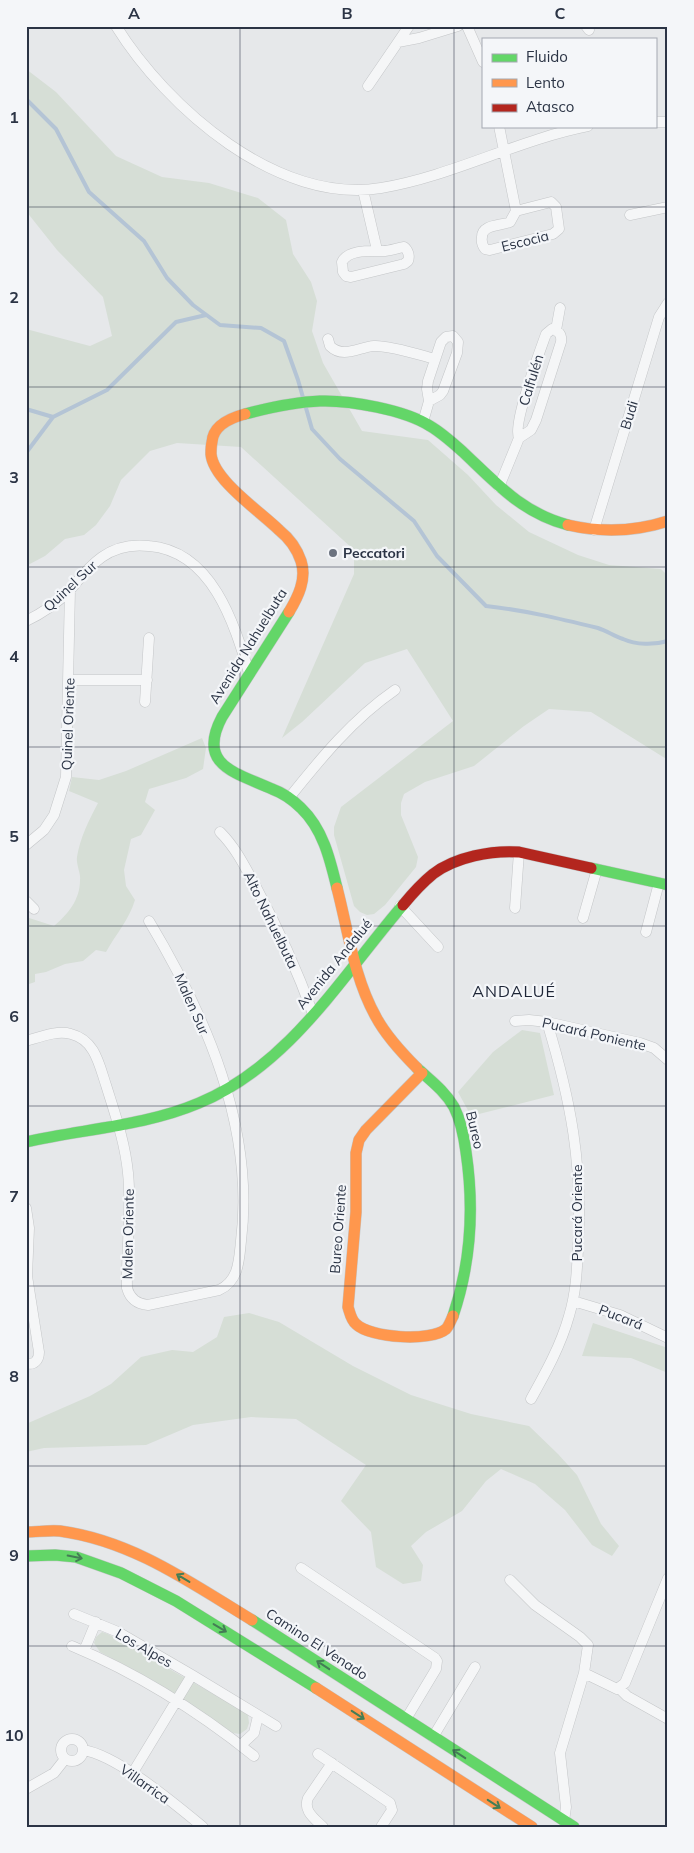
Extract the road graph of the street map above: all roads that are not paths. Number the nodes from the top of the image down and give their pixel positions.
1 (116, 26) edge
2 (409, 26) edge
3 (458, 26) edge
4 (467, 26) edge
5 (398, 42) junction
6 (482, 60) edge
7 (368, 86) dead end
8 (499, 128) edge
9 (579, 128) edge
10 (504, 151) junction
11 (363, 190) junction
12 (668, 207) edge
13 (516, 211) junction
14 (630, 216) dead end
15 (376, 250) junction
16 (668, 302) edge
17 (560, 308) dead end
18 (556, 330) junction
19 (328, 339) dead end
20 (435, 359) junction
21 (429, 401) junction
22 (422, 422) junction
23 (520, 438) junction
24 (499, 487) junction
25 (668, 521) edge
26 (594, 530) junction
27 (70, 589) junction
28 (26, 621) edge
29 (149, 638) dead end
30 (249, 673) junction
31 (69, 680) junction
32 (146, 680) junction
33 (395, 690) dead end
34 (145, 702) dead end
35 (289, 798) junction
36 (220, 832) dead end
37 (26, 845) edge
38 (519, 852) junction
39 (597, 869) junction
40 (663, 884) edge
41 (26, 902) edge
42 (400, 906) junction
43 (515, 908) dead end
44 (34, 910) dead end
45 (582, 918) dead end
46 (149, 921) dead end
47 (347, 926) junction
48 (646, 932) dead end
49 (378, 935) junction
50 (438, 947) dead end
51 (356, 961) junction
52 (313, 1014) junction
53 (516, 1021) dead end
54 (547, 1022) junction
55 (26, 1041) edge
56 (668, 1060) edge
57 (422, 1073) junction
58 (226, 1091) junction
59 (118, 1124) junction
60 (26, 1142) edge
61 (26, 1208) edge
62 (232, 1281) joint
63 (573, 1302) junction
64 (440, 1333) joint
65 (668, 1338) edge
66 (26, 1364) edge
67 (531, 1399) dead end
68 (26, 1532) edge
69 (26, 1556) edge
70 (301, 1568) dead end
71 (510, 1580) dead end
72 (667, 1581) edge
73 (74, 1614) dead end
74 (96, 1622) junction
75 (248, 1631) junction
76 (72, 1646) dead end
77 (84, 1651) junction
78 (475, 1667) dead end
79 (584, 1673) junction
80 (192, 1675) junction
81 (619, 1688) junction
82 (177, 1700) junction
83 (258, 1716) junction
84 (406, 1719) junction
85 (668, 1719) edge
86 (276, 1726) dead end
87 (433, 1736) junction
88 (240, 1745) junction
89 (83, 1750) junction
90 (318, 1754) dead end
91 (254, 1756) dead end
92 (65, 1759) junction
93 (332, 1763) junction
94 (132, 1774) junction
95 (26, 1789) edge
96 (569, 1824) edge
97 (203, 1827) edge
98 (323, 1827) edge
99 (381, 1827) edge
100 (532, 1827) edge

1 - 11 street
2 - 5 street
3 - 5 street
4 - 6 street
5 - 7 street
8 - 10 street
9 - 10 street
10 - 11 street
10 - 13 street
11 - 15 street
12 - 14 street
13 - 13 street, Escocia
15 - 15 street
16 - 26 street, Budi
17 - 18 street, Calfulén
18 - 23 street, Calfulén
18 - 23 street, Calfulén
19 - 20 street
20 - 21 street
20 - 21 street
21 - 22 street
22 - 24 street, Avenida Nahuelbuta
22 - 30 street, Avenida Nahuelbuta
23 - 24 street, Calfulén
24 - 26 street, Avenida Nahuelbuta
25 - 26 street, Avenida Nahuelbuta
27 - 28 street, Quinel Sur
27 - 30 street, Quinel Sur
27 - 31 street, Quinel Oriente
29 - 32 street
30 - 35 street, Avenida Nahuelbuta
31 - 32 street
31 - 37 street, Quinel Oriente
32 - 34 street
33 - 35 street
35 - 47 street, Avenida Nahuelbuta
36 - 52 street, Alto Nahuelbuta
38 - 39 street, Avenida Andalué
38 - 42 street, Avenida Andalué
38 - 43 street
39 - 40 street, Avenida Andalué
39 - 45 street
40 - 48 street
41 - 44 street
42 - 49 street, Avenida Andalué
42 - 50 street
46 - 58 street, Malen Sur
47 - 49 street
47 - 51 street, Avenida Nahuelbuta
49 - 51 street, Avenida Andalué
51 - 52 street, Avenida Andalué
51 - 57 street, Bureo
52 - 58 street, Avenida Andalué
53 - 54 street, Pucará Poniente
54 - 56 street, Pucará Poniente
54 - 63 street, Pucará Oriente
55 - 59 street
57 - 64 street, Bureo
57 - 64 street, Bureo Oriente
58 - 59 street, Avenida Andalué
58 - 62 street, Malen Sur
59 - 60 street, Avenida Andalué
59 - 62 street, Malen Oriente
61 - 66 street
63 - 65 street, Pucará
63 - 67 street, Pucará Oriente
75 -> 68 street, Camino El Venado
69 -> 75 street, Camino El Venado
70 - 84 street
71 - 79 street
72 - 81 street
73 - 74 street, Los Alpes
74 - 77 street
74 - 80 street, Los Alpes
84 -> 75 street, Camino El Venado
75 -> 100 street, Camino El Venado
76 - 77 street
77 - 82 street
78 - 87 street
79 - 81 street
79 - 96 street
80 - 82 street
80 - 83 street, Los Alpes
81 - 85 street
82 - 88 street
82 - 94 street
83 - 86 street, Los Alpes
83 - 88 street
84 - 87 street, Camino El Venado
96 -> 87 street, Camino El Venado
88 - 91 street
89 - 92 street
89 - 92 street, Villarrica
89 - 94 street, Villarrica
90 - 93 street
92 - 95 street
93 - 98 street
93 - 99 street
94 - 97 street, Villarrica

